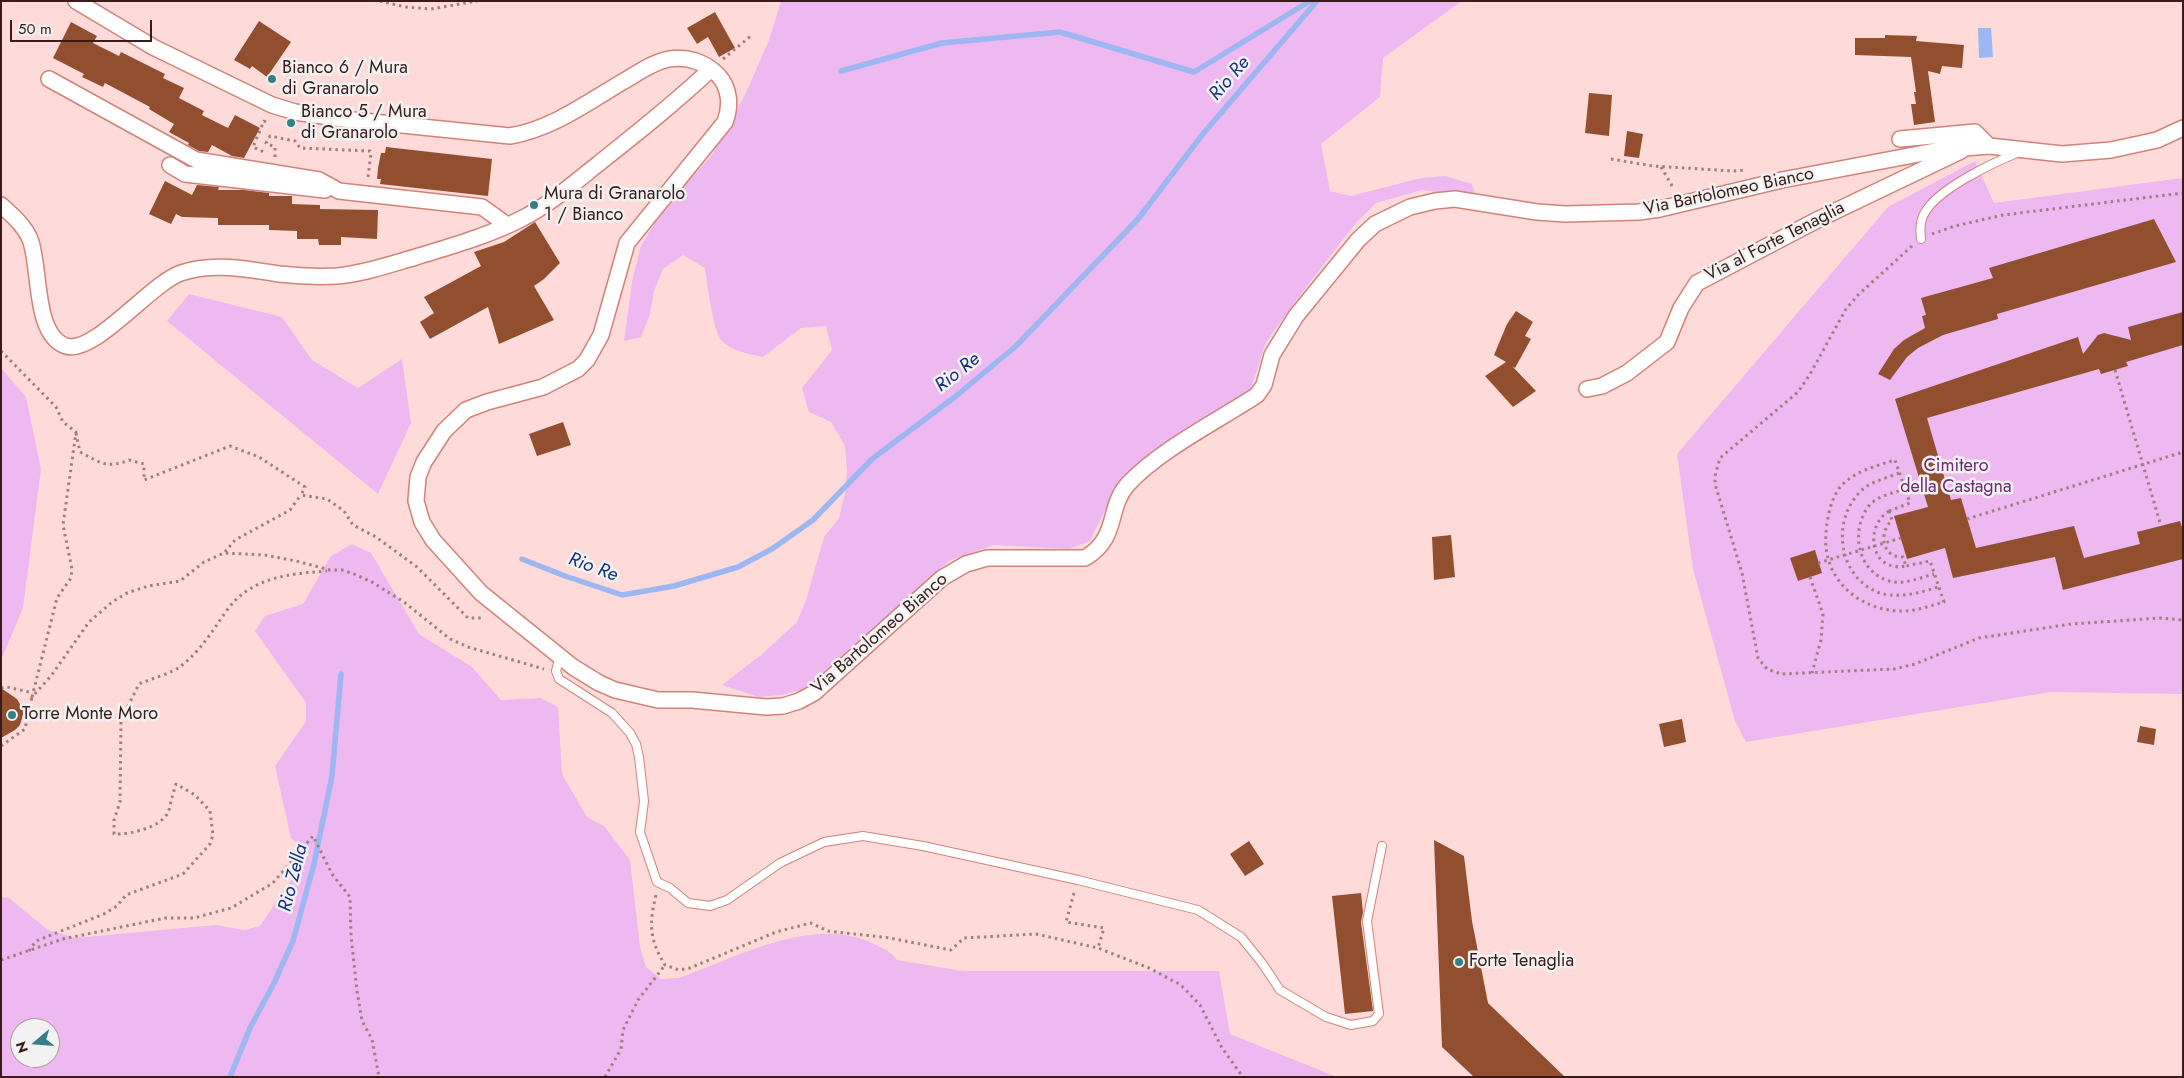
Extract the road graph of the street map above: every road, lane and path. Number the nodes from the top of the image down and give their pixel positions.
1 (76, 1) edge
2 (380, 1) edge
3 (477, 1) edge
4 (752, 35) dead end
5 (711, 69) junction
6 (48, 79) dead end
7 (272, 124) dead end
8 (2183, 128) edge
9 (1900, 139) dead end
10 (1971, 146) junction
11 (1989, 146) junction
12 (2021, 151) junction
13 (1611, 159) dead end
14 (170, 165) dead end
15 (270, 165) junction
16 (1662, 167) junction
17 (1754, 168) dead end
18 (368, 178) dead end
19 (339, 191) junction
20 (2183, 193) edge
21 (1686, 203) junction
22 (1, 205) edge
23 (507, 225) junction
24 (1921, 239) junction
25 (1, 350) edge
26 (2115, 370) dead end
27 (1588, 389) dead end
28 (76, 432) junction
29 (2183, 452) edge
30 (2142, 463) junction
31 (1900, 473) junction
32 (1905, 489) junction
33 (301, 495) junction
34 (1889, 511) junction
35 (1967, 519) dead end
36 (2161, 526) dead end
37 (1901, 538) dead end
38 (1884, 544) junction
39 (1874, 546) junction
40 (1860, 551) junction
41 (224, 553) junction
42 (1844, 556) junction
43 (1828, 560) junction
44 (1818, 563) dead end
45 (1906, 566) junction
46 (330, 570) junction
47 (1934, 574) junction
48 (1810, 577) dead end
49 (1938, 587) junction
50 (512, 617) junction
51 (2183, 620) edge
52 (558, 663) junction
53 (1812, 672) junction
54 (1, 688) edge
55 (32, 695) junction
56 (1, 746) edge
57 (1382, 846) dead end
58 (1078, 880) junction
59 (657, 882) junction
60 (1098, 948) junction
61 (29, 951) junction
62 (1, 960) edge
63 (665, 965) junction
64 (379, 1077) edge
65 (605, 1077) edge
66 (1243, 1077) edge

1 - 5 street
2 - 3 path
4 - 5 path
5 - 23 street
5 - 50 street, Via Bartolomeo Bianco
6 - 15 street
7 - 15 path
8 - 12 street, Via Bartolomeo Bianco
9 - 11 street
10 - 11 street, Via Bartolomeo Bianco
10 - 21 street, Via Bartolomeo Bianco
10 - 27 street, Via al Forte Tenaglia
11 - 12 street, Via Bartolomeo Bianco
12 - 24 lane
13 - 16 path
14 - 19 street
15 - 18 path
15 - 19 street
16 - 17 path
16 - 21 path
19 - 23 street
20 - 24 path
21 - 52 street, Via Bartolomeo Bianco
22 - 23 street
24 - 53 path
25 - 28 path
26 - 30 path
28 - 33 path
28 - 55 path
29 - 30 path
30 - 35 path
30 - 36 path
31 - 32 path
31 - 42 path
31 - 43 path
32 - 34 path
32 - 40 path
33 - 41 path
33 - 50 path
34 - 38 path
34 - 39 path
37 - 38 path
38 - 39 path
38 - 45 path
39 - 40 path
39 - 45 path
40 - 42 path
40 - 47 path
41 - 46 path
41 - 55 path
42 - 43 path
42 - 49 path
43 - 44 path
43 - 49 path
45 - 47 path
46 - 52 path
46 - 61 path
47 - 49 path
48 - 53 path
50 - 52 street, Via Bartolomeo Bianco
51 - 53 path
52 - 59 lane
54 - 55 path
55 - 56 path
57 - 58 lane
58 - 59 lane
58 - 60 path
59 - 63 path
60 - 63 path
60 - 66 path
61 - 62 path
61 - 64 path
63 - 65 path

